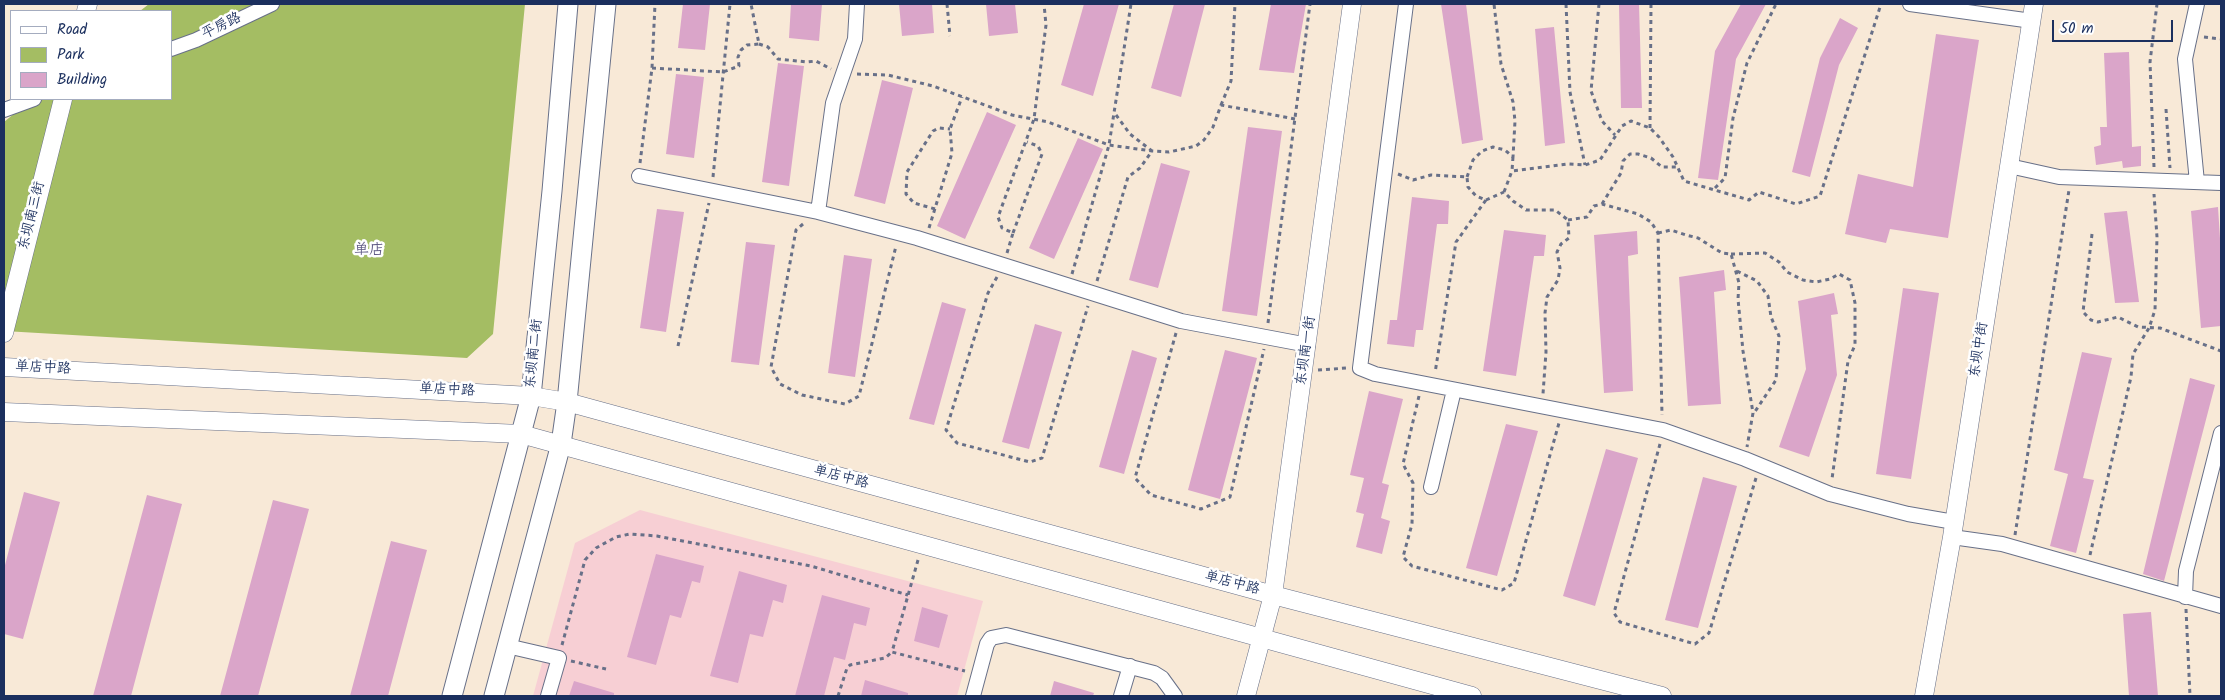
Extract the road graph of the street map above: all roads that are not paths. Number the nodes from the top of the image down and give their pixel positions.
1 (272, 4) edge
2 (568, 4) edge
3 (606, 4) edge
4 (857, 4) edge
5 (1352, 4) edge
6 (1406, 4) edge
7 (1910, 4) edge
8 (2197, 4) edge
9 (2033, 12) edge
10 (172, 49) edge
11 (31, 100) edge
12 (63, 100) edge
13 (4, 110) edge
14 (2009, 166) junction
15 (638, 176) road end
16 (2196, 182) junction
17 (2221, 183) edge
18 (818, 212) junction
19 (4, 333) edge
20 (1308, 345) junction
21 (4, 367) edge
22 (1454, 390) junction
23 (531, 396) junction
24 (568, 402) junction
25 (4, 412) edge
26 (2221, 433) edge
27 (521, 434) junction
28 (561, 444) junction
29 (1431, 486) dead end
30 (1953, 530) junction
31 (1273, 595) junction
32 (2185, 597) junction
33 (2221, 606) edge
34 (1262, 640) junction
35 (507, 646) junction
36 (1130, 666) junction
37 (452, 696) edge
38 (494, 696) edge
39 (548, 696) edge
40 (973, 696) edge
41 (1121, 696) edge
42 (1175, 696) edge
43 (1246, 696) edge
44 (1472, 696) edge
45 (1662, 696) edge
46 (1924, 696) edge

1 - 10 street, 平房路
2 - 23 main road, 东坝南二街
3 - 24 main road
4 - 18 street
5 - 20 street, 东坝南一街
6 - 22 street
7 - 9 street
8 - 16 street
9 - 14 street, 东坝中街
11 - 13 street
12 - 19 street, 东坝南三街
14 - 16 street
14 - 30 street, 东坝中街
15 - 18 street
16 - 17 street
18 - 20 street
20 - 31 street, 东坝南一街
21 - 23 street, 单店中路
22 - 29 street
22 - 30 street
23 - 24 street, 单店中路
23 - 27 main road, 东坝南二街
24 - 28 main road
24 - 31 street, 单店中路
25 - 27 street
26 - 32 street
27 - 28 street
27 - 37 main road, 东坝南二街
28 - 34 street
28 - 35 main road
30 - 32 street
30 - 46 street, 东坝中街
31 - 34 street, 东坝南一街
31 - 45 street, 单店中路
32 - 33 street
34 - 43 street, 东坝南一街
34 - 44 street
35 - 38 main road
35 - 39 street
36 - 40 street
36 - 41 street
36 - 42 street

